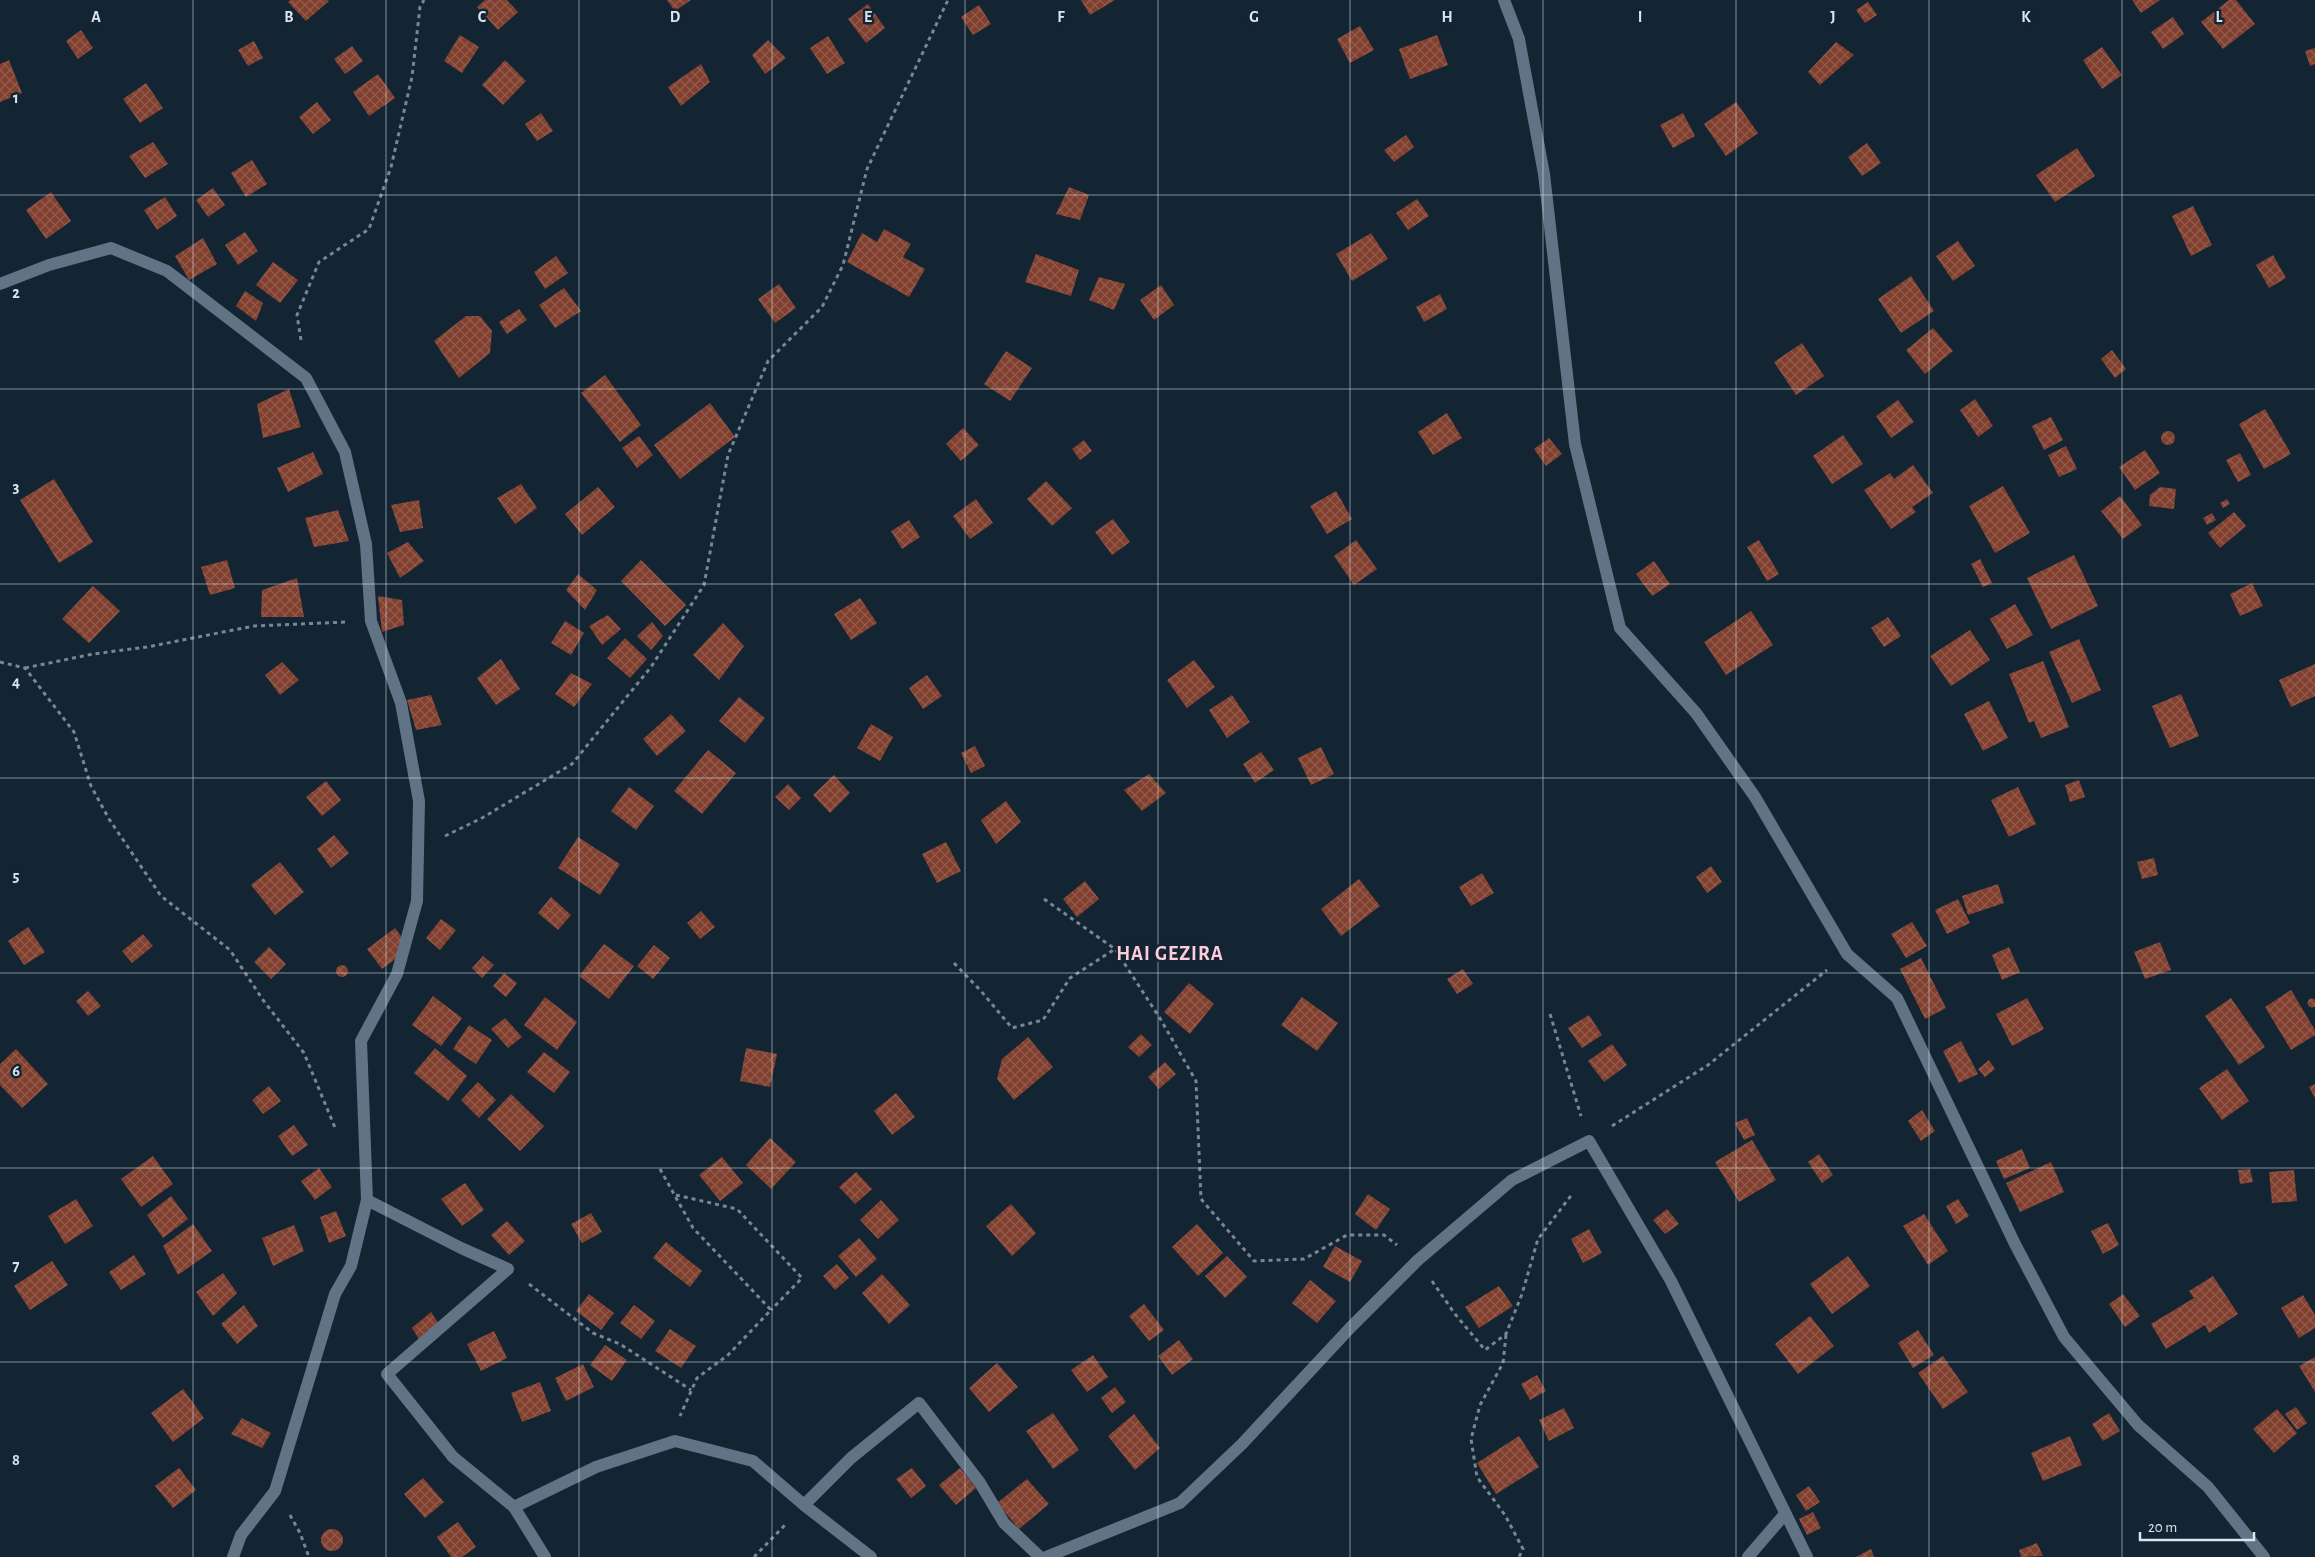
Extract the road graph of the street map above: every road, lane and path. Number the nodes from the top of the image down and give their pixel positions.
1 (424, 0) edge
2 (948, 0) edge
3 (1504, 0) edge
4 (0, 284) edge
5 (306, 378) junction
6 (371, 621) junction
7 (0, 662) edge
8 (25, 668) junction
9 (418, 849) junction
10 (1044, 899) dead end
11 (1115, 949) junction
12 (1847, 954) junction
13 (954, 963) dead end
14 (1550, 1014) dead end
15 (337, 1131) dead end
16 (1588, 1141) junction
17 (660, 1169) dead end
18 (1573, 1193) dead end
19 (675, 1195) junction
20 (367, 1200) junction
21 (1418, 1260) junction
22 (508, 1269) junction
23 (771, 1310) junction
24 (1506, 1334) junction
25 (691, 1390) junction
26 (676, 1441) junction
27 (275, 1491) junction
28 (804, 1505) junction
29 (514, 1507) junction
30 (1785, 1514) junction
31 (233, 1557) edge
32 (309, 1557) edge
33 (545, 1557) edge
34 (754, 1557) edge
35 (871, 1557) edge
36 (1040, 1557) edge
37 (1046, 1557) edge
38 (1520, 1557) edge
39 (1748, 1557) edge
40 (1807, 1557) edge
41 (2264, 1557) edge

1 - 5 path
2 - 9 path
3 - 12 street
4 - 5 street
5 - 6 street
6 - 8 path
6 - 9 street
7 - 8 path
8 - 15 path
9 - 20 street
10 - 11 path
11 - 13 path
11 - 21 path
12 - 16 path
12 - 41 street
14 - 16 path
16 - 21 street
16 - 30 street
17 - 19 path
18 - 24 path
19 - 23 path
19 - 23 path
20 - 22 street
20 - 27 street
21 - 24 path
21 - 37 street
22 - 25 path
22 - 29 street
23 - 25 path
24 - 38 path
25 - 26 path
26 - 28 street
26 - 29 street
27 - 31 street
27 - 32 path
28 - 34 path
28 - 35 street
28 - 36 street
29 - 33 street
30 - 39 street
30 - 40 street

